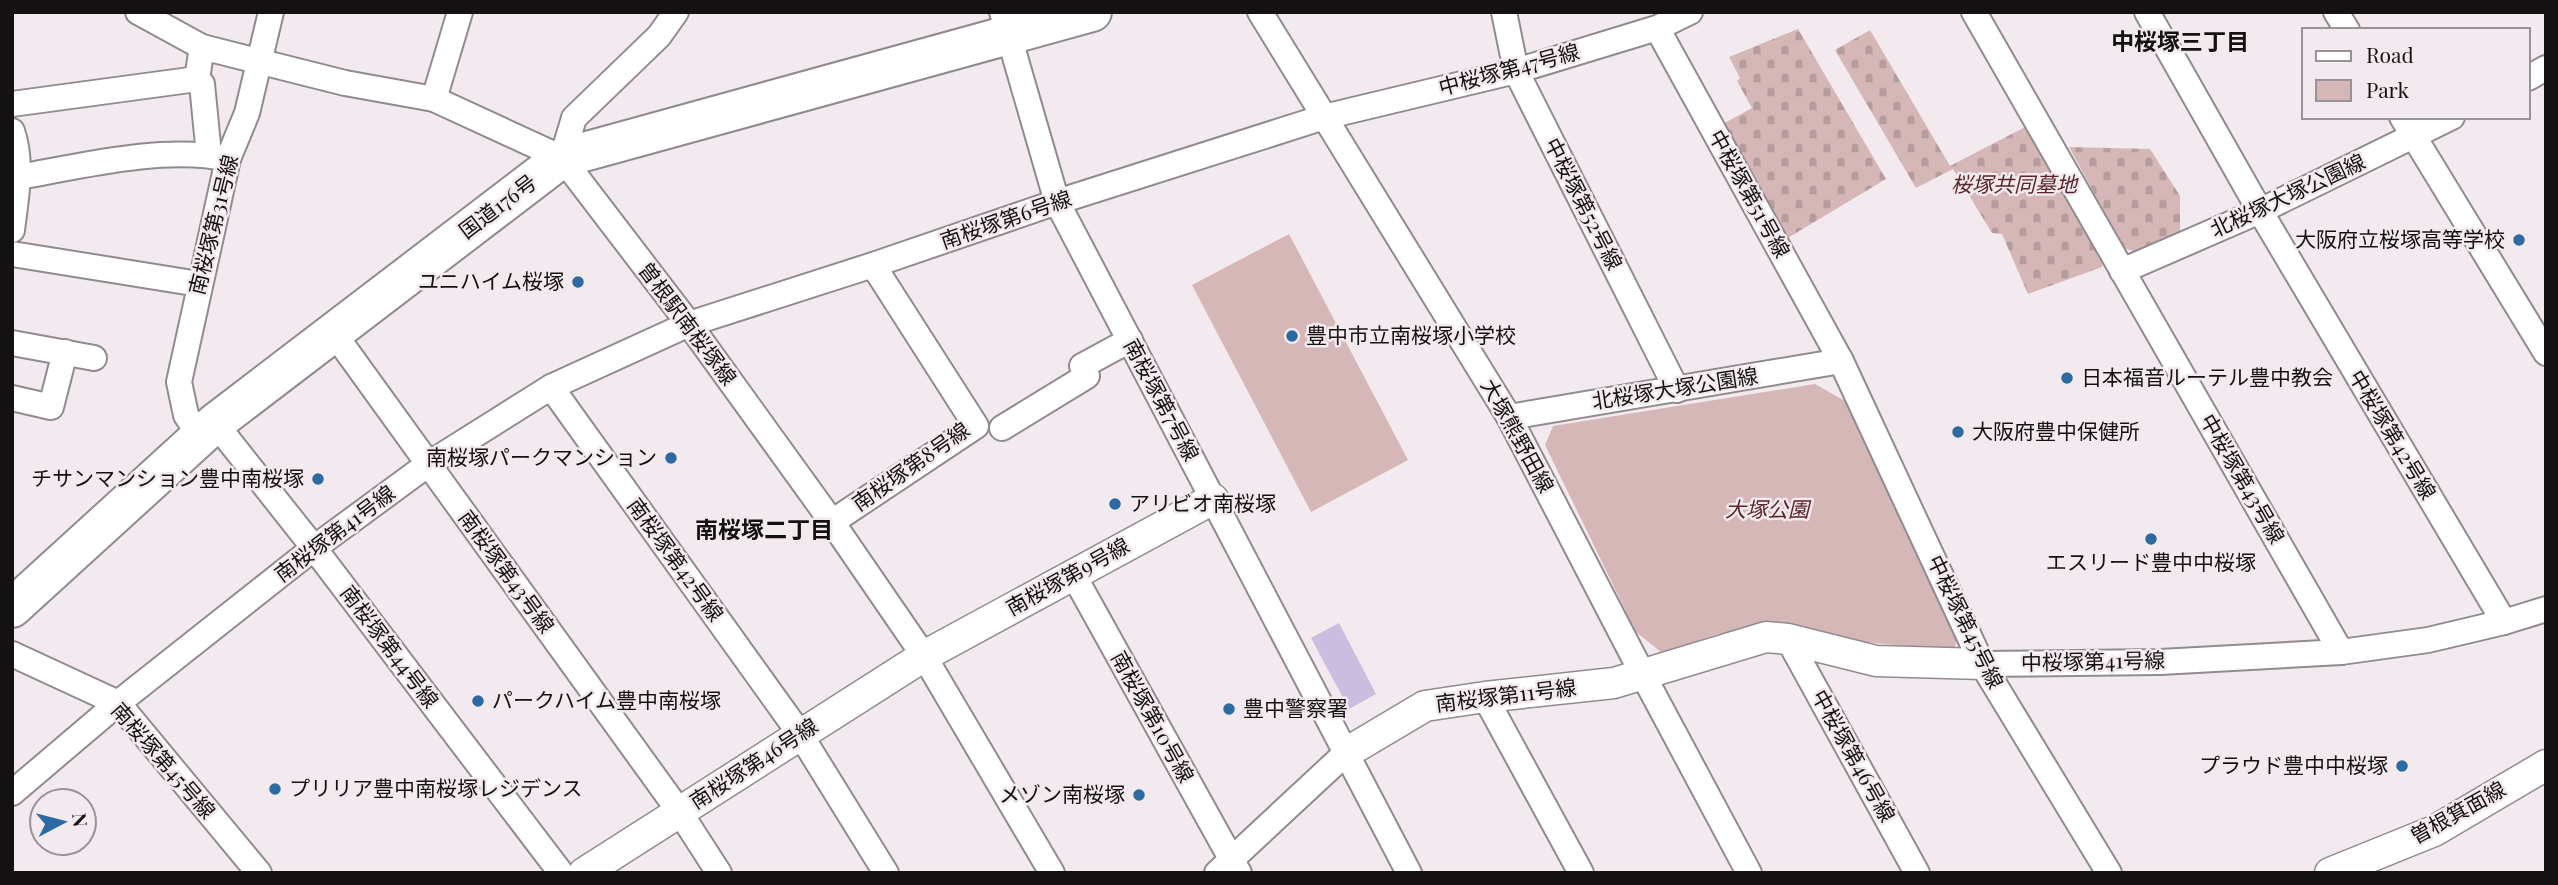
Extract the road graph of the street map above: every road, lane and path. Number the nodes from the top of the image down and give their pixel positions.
1 (138, 12) edge
2 (271, 12) edge
3 (460, 12) edge
4 (676, 12) edge
5 (1092, 12) edge
6 (1260, 12) edge
7 (1504, 12) edge
8 (1690, 12) edge
9 (1974, 12) edge
10 (2147, 12) edge
11 (2336, 12) edge
12 (171, 20) edge
13 (1005, 23) edge
14 (1657, 27) junction
15 (2346, 28) edge
16 (202, 47) junction
17 (258, 60) junction
18 (2546, 68) edge
19 (1516, 71) junction
20 (2530, 77) edge
21 (197, 79) junction
22 (434, 99) junction
23 (12, 104) edge
24 (1324, 117) junction
25 (2443, 119) edge
26 (2408, 127) edge
27 (12, 131) edge
28 (218, 157) junction
29 (562, 158) junction
30 (19, 177) junction
31 (1057, 202) junction
32 (2260, 211) junction
33 (13, 220) edge
34 (12, 254) edge
35 (873, 265) junction
36 (2122, 271) junction
37 (199, 284) junction
38 (689, 324) junction
39 (333, 332) junction
40 (1130, 340) junction
41 (12, 343) edge
42 (65, 352) junction
43 (2546, 353) edge
44 (94, 358) dead end
45 (1841, 361) junction
46 (551, 387) junction
47 (1676, 390) junction
48 (12, 398) edge
49 (1509, 417) junction
50 (1002, 428) dead end
51 (207, 430) junction
52 (427, 464) junction
53 (1213, 499) junction
54 (832, 522) junction
55 (314, 548) junction
56 (1073, 574) junction
57 (12, 608) edge
58 (2546, 609) edge
59 (2504, 622) junction
60 (1788, 639) junction
61 (2341, 652) junction
62 (12, 654) edge
63 (924, 656) junction
64 (1982, 664) junction
65 (1642, 673) junction
66 (1485, 696) junction
67 (118, 704) junction
68 (800, 734) junction
69 (1346, 753) junction
70 (2546, 765) edge
71 (12, 793) edge
72 (680, 811) junction
73 (1229, 869) edge
74 (259, 873) edge
75 (561, 873) edge
76 (584, 873) edge
77 (719, 873) edge
78 (886, 873) edge
79 (1052, 873) edge
80 (1409, 873) edge
81 (1581, 873) edge
82 (1749, 873) edge
83 (1917, 873) edge
84 (2109, 873) edge
85 (2330, 873) edge

1 - 12 street, 曽根駅南桜塚線
2 - 17 street, 南桜塚第31号線
3 - 22 street
4 - 29 street
5 - 13 highway, 国道176号
6 - 24 street, 大塚熊野田線
7 - 19 street, 中桜塚第52号線
8 - 14 street, 中桜塚第47号線
9 - 36 street, 中桜塚第43号線
10 - 32 street, 中桜塚第42号線
11 - 15 street
12 - 16 street, 曽根駅南桜塚線
13 - 29 highway, 国道176号
13 - 31 street, 南桜塚第7号線
14 - 19 street, 中桜塚第47号線
14 - 45 street, 中桜塚第51号線
16 - 17 street, 曽根駅南桜塚線
16 - 21 street
17 - 22 street, 曽根駅南桜塚線
17 - 28 street, 南桜塚第31号線
18 - 20 street
19 - 24 street, 中桜塚第47号線
19 - 47 street, 中桜塚第52号線
21 - 23 street
21 - 28 street
22 - 29 street, 曽根駅南桜塚線
24 - 31 street, 南桜塚第6号線
24 - 49 street, 大塚熊野田線
25 - 26 street, 北桜塚大塚公園線
26 - 32 street, 北桜塚大塚公園線
26 - 43 street
27 - 30 street
28 - 30 street
28 - 37 street, 南桜塚第31号線
29 - 38 street, 曽根駅南桜塚線
29 - 39 highway, 国道176号
30 - 33 street
31 - 35 street, 南桜塚第6号線
31 - 40 street, 南桜塚第7号線
32 - 36 street, 北桜塚大塚公園線
32 - 59 street, 中桜塚第42号線
34 - 37 street
35 - 38 street, 南桜塚第6号線
35 - 54 street, 南桜塚第8号線
36 - 61 street, 中桜塚第43号線
37 - 51 street, 南桜塚第31号線
38 - 46 street, 南桜塚第41号線
38 - 54 street, 曽根駅南桜塚線
39 - 51 highway, 国道176号
39 - 52 street, 南桜塚第43号線
40 - 50 street
40 - 53 street, 南桜塚第7号線
41 - 42 street
42 - 44 street
42 - 48 street
45 - 47 street, 北桜塚大塚公園線
45 - 64 street, 中桜塚第45号線
46 - 52 street, 南桜塚第41号線
46 - 68 street, 南桜塚第42号線
47 - 49 street, 北桜塚大塚公園線
49 - 65 street, 大塚熊野田線
51 - 55 street, 南桜塚第44号線
51 - 57 highway, 国道176号
52 - 55 street, 南桜塚第41号線
52 - 72 street, 南桜塚第43号線
53 - 56 street, 南桜塚第9号線
53 - 69 street, 南桜塚第7号線
54 - 63 street, 曽根駅南桜塚線
55 - 67 street, 南桜塚第41号線
55 - 75 street, 南桜塚第44号線
56 - 63 street, 南桜塚第9号線
56 - 73 street, 南桜塚第10号線
58 - 59 street, 中桜塚第41号線
59 - 61 street, 中桜塚第41号線
60 - 64 street, 中桜塚第41号線
60 - 65 street, 中桜塚第41号線
60 - 83 street, 中桜塚第46号線
61 - 64 street, 中桜塚第41号線
62 - 67 street, 南桜塚第45号線
63 - 68 street, 南桜塚第46号線
63 - 79 street, 曽根駅南桜塚線
64 - 84 street, 中桜塚第45号線
65 - 66 street, 南桜塚第11号線
65 - 82 street, 大塚熊野田線
66 - 69 street, 南桜塚第11号線
66 - 81 street
67 - 71 street, 南桜塚第41号線
67 - 74 street, 南桜塚第45号線
68 - 72 street, 南桜塚第46号線
68 - 78 street, 南桜塚第42号線
69 - 73 street, 南桜塚第11号線
69 - 80 street, 南桜塚第7号線
70 - 85 street, 曽根箕面線
72 - 76 street, 南桜塚第46号線
72 - 77 street, 南桜塚第43号線

